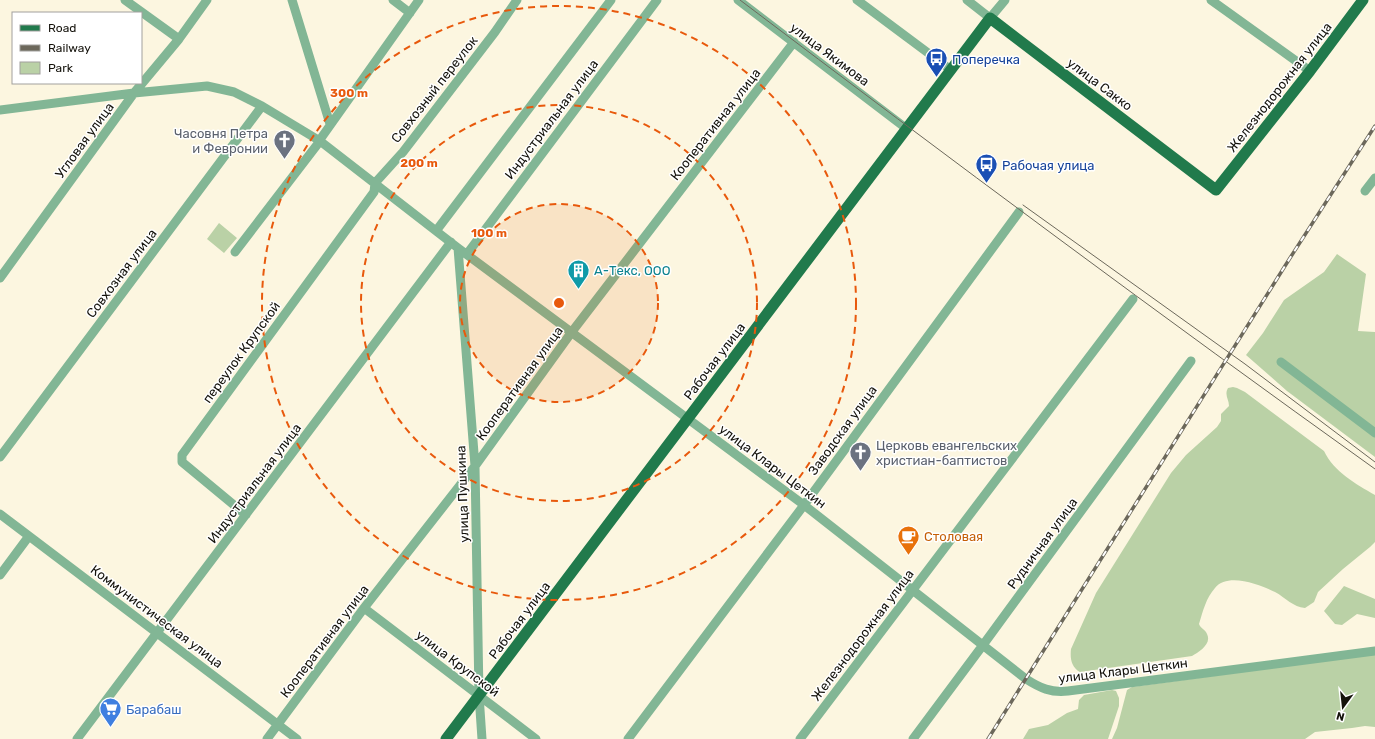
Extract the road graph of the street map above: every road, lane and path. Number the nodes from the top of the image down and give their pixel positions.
1 (125, 0) edge
2 (207, 0) edge
3 (292, 0) edge
4 (394, 0) edge
5 (419, 0) edge
6 (517, 0) edge
7 (612, 0) edge
8 (657, 0) edge
9 (738, 0) edge
10 (857, 0) edge
11 (967, 0) edge
12 (1005, 0) edge
13 (1211, 0) edge
14 (1363, 0) edge
15 (142, 12) edge
16 (142, 12) edge
17 (410, 13) junction
18 (990, 18) junction
19 (179, 39) junction
20 (794, 42) junction
21 (951, 70) junction
22 (1310, 71) junction
23 (142, 83) edge
24 (142, 84) edge
25 (134, 93) junction
26 (262, 106) junction
27 (0, 110) edge
28 (330, 124) junction
29 (907, 129) junction
30 (320, 141) junction
31 (1375, 178) edge
32 (374, 183) junction
33 (1216, 190) joint
34 (1365, 191) dead end
35 (1019, 212) dead end
36 (436, 231) junction
37 (451, 242) junction
38 (458, 248) junction
39 (235, 252) dead end
40 (466, 254) junction
41 (0, 278) edge
42 (1133, 299) dead end
43 (571, 333) junction
44 (1191, 360) dead end
45 (1281, 362) dead end
46 (688, 419) junction
47 (1375, 433) edge
48 (0, 457) edge
49 (475, 466) junction
50 (804, 504) junction
51 (0, 514) edge
52 (246, 515) junction
53 (29, 536) junction
54 (0, 575) edge
55 (914, 590) junction
56 (364, 608) junction
57 (157, 633) junction
58 (983, 645) junction
59 (1375, 651) edge
60 (479, 695) junction
61 (278, 724) junction
62 (77, 739) edge
63 (267, 739) edge
64 (297, 739) edge
65 (446, 739) edge
66 (482, 739) edge
67 (536, 739) edge
68 (628, 739) edge
69 (800, 739) edge
70 (912, 739) edge

1 - 16 street
2 - 19 street, Угловая улица
3 - 28 street
4 - 17 street
5 - 17 street
6 - 32 street, Совхозный переулок
7 - 36 street, Индустриальная улица
8 - 40 street, Индустриальная улица
9 - 20 street, улица Якимова
10 - 21 street
11 - 18 street, улица Сакко
12 - 18 street, Рабочая улица
13 - 22 street
14 - 22 main road, Железнодорожная улица
15 - 19 street
17 - 28 street
18 - 21 main road, Рабочая улица
18 - 33 main road, улица Сакко
19 - 23 street, Угловая улица
20 - 29 street, улица Якимова
20 - 43 street, Кооперативная улица
21 - 29 main road, Рабочая улица
22 - 33 main road, Железнодорожная улица
24 - 25 street, Угловая улица
25 - 26 street, улица Клары Цеткин
25 - 27 street, улица Клары Цеткин
25 - 41 street, Угловая улица
26 - 30 street, улица Клары Цеткин
26 - 48 street, Совхозная улица
28 - 30 street
29 - 46 main road, Рабочая улица
30 - 32 street, улица Клары Цеткин
30 - 39 street
31 - 34 street
32 - 36 street, улица Клары Цеткин
32 - 52 street, переулок Крупской
35 - 50 street, Заводская улица
36 - 37 street, улица Клары Цеткин
37 - 38 street, улица Клары Цеткин
37 - 52 street, Индустриальная улица
38 - 40 street, улица Клары Цеткин
38 - 49 street, улица Пушкина
40 - 43 street, улица Клары Цеткин
42 - 55 street, Железнодорожная улица
43 - 46 street, улица Клары Цеткин
43 - 49 street, Кооперативная улица
44 - 58 street, Рудничная улица
45 - 47 street
46 - 50 street, улица Клары Цеткин
46 - 60 main road, Рабочая улица
49 - 56 street, Кооперативная улица
49 - 60 street, улица Пушкина
50 - 55 street, улица Клары Цеткин
50 - 68 street, Заводская улица
51 - 53 street, Коммунистическая улица
52 - 57 street, Индустриальная улица
53 - 54 street
53 - 57 street, Коммунистическая улица
55 - 58 street, улица Клары Цеткин
55 - 69 street, Железнодорожная улица
56 - 60 street, улица Крупской
56 - 61 street, Кооперативная улица
57 - 61 street, Коммунистическая улица
57 - 62 street, Индустриальная улица
58 - 59 street, улица Клары Цеткин
58 - 70 street, Рудничная улица
60 - 65 main road, Рабочая улица
60 - 66 street, улица Пушкина
60 - 67 street, улица Крупской
61 - 63 street, Кооперативная улица
61 - 64 street, Коммунистическая улица

